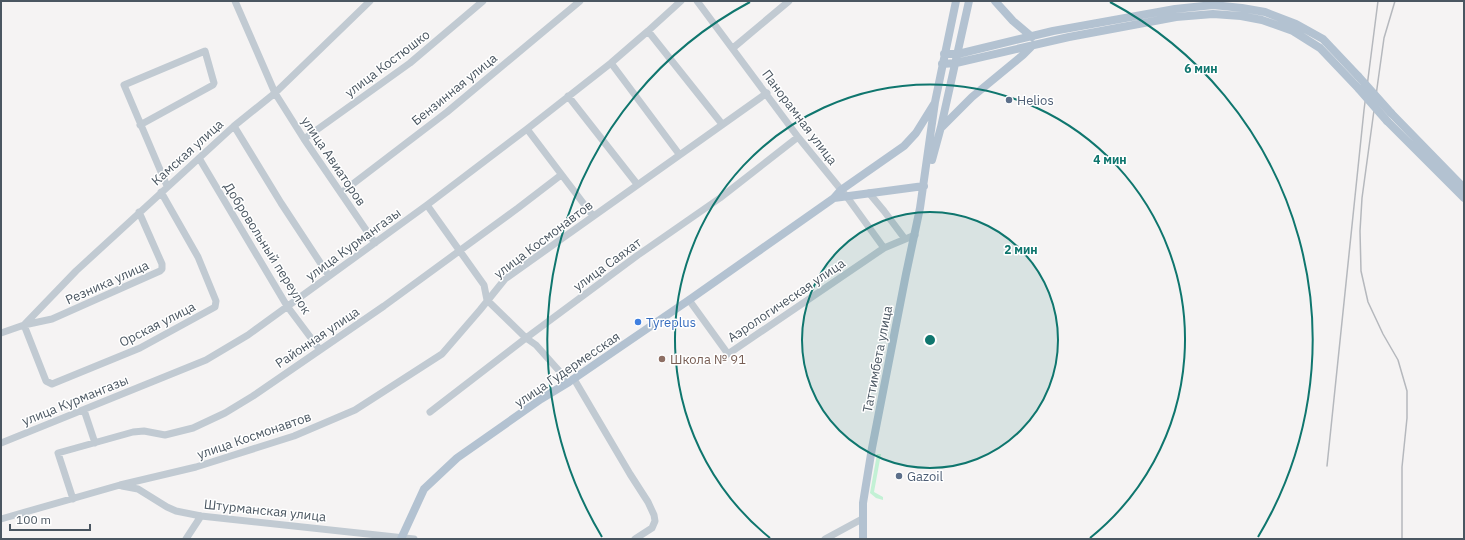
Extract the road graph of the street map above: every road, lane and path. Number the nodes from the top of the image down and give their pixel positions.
1 (235, 1) edge
2 (370, 1) edge
3 (483, 1) edge
4 (580, 1) edge
5 (681, 1) edge
6 (697, 1) edge
7 (789, 1) edge
8 (956, 1) edge
9 (969, 1) edge
10 (995, 1) edge
11 (648, 31) junction
12 (1033, 41) junction
13 (733, 48) junction
14 (944, 54) junction
15 (958, 54) junction
16 (611, 63) junction
17 (956, 63) junction
18 (942, 64) junction
19 (274, 93) junction
20 (767, 93) junction
21 (568, 96) junction
22 (936, 102) junction
23 (722, 124) junction
24 (140, 125) junction
25 (234, 126) junction
26 (941, 127) junction
27 (527, 129) junction
28 (798, 137) junction
29 (304, 139) junction
30 (679, 154) junction
31 (199, 158) junction
32 (560, 175) junction
33 (637, 184) junction
34 (167, 186) junction
35 (924, 186) junction
36 (1464, 188) edge
37 (161, 192) junction
38 (341, 193) junction
39 (844, 193) junction
40 (869, 194) junction
41 (1464, 198) edge
42 (427, 205) junction
43 (139, 212) junction
44 (593, 216) junction
45 (915, 235) junction
46 (905, 239) junction
47 (375, 243) junction
48 (884, 248) junction
49 (460, 251) junction
50 (329, 276) junction
51 (487, 300) junction
52 (689, 300) junction
53 (287, 306) junction
54 (24, 325) junction
55 (1, 333) edge
56 (526, 338) junction
57 (320, 350) junction
58 (571, 380) junction
59 (84, 410) junction
60 (430, 412) dead end
61 (95, 442) junction
62 (1, 443) edge
63 (120, 485) junction
64 (73, 499) junction
65 (201, 516) junction
66 (1, 519) edge
67 (862, 519) junction
68 (352, 532) junction
69 (401, 538) edge
70 (186, 539) edge
71 (343, 539) edge
72 (414, 539) edge
73 (635, 539) edge
74 (825, 539) edge
75 (863, 539) edge

1 - 19 street, улица Авиаторов
2 - 19 street, Камская улица
3 - 29 street, улица Костюшко
4 - 38 street, Бензинная улица
5 - 11 street, улица Курмангазы
6 - 13 street, Панорамная улица
7 - 13 street
8 - 14 main road
9 - 15 main road
10 - 12 main road
11 - 16 street, улица Курмангазы
11 - 23 street
12 - 15 main road
12 - 17 main road
12 - 26 main road
12 - 36 main road, bridge
12 - 41 main road, bridge
13 - 20 street, Панорамная улица
14 - 15 main road
14 - 18 main road
15 - 17 main road
16 - 21 street, улица Курмангазы
16 - 30 street
17 - 18 main road
17 - 26 main road
18 - 22 main road
19 - 25 street, Камская улица
19 - 29 street, улица Авиаторов
20 - 23 street, улица Космонавтов
20 - 28 street, Панорамная улица
21 - 27 street, улица Курмангазы
21 - 33 street
22 - 35 main road
22 - 39 main road
23 - 30 street, улица Космонавтов
24 - 24 street
24 - 34 street
25 - 31 street, Камская улица
25 - 50 street
26 - 35 main road
27 - 32 street
27 - 42 street, улица Курмангазы
28 - 39 street, Панорамная улица
28 - 56 street, улица Саяхат
29 - 38 street, улица Авиаторов
30 - 33 street, улица Космонавтов
31 - 34 street, Камская улица
31 - 53 street, Добровольный переулок
32 - 44 street
32 - 49 street, Районная улица
33 - 44 street, улица Космонавтов
34 - 37 street, Камская улица
35 - 40 main road, улица Гудермесская
35 - 45 main road, Таттимбета улица
37 - 43 street, Камская улица
37 - 54 street, Орская улица
38 - 47 street, улица Авиаторов
39 - 40 main road, улица Гудермесская
39 - 48 street, Панорамная улица
39 - 52 main road, улица Гудермесская
40 - 46 street
42 - 47 street, улица Курмангазы
42 - 49 street
43 - 54 street, Камская улица
43 - 54 street, Резника улица
44 - 51 street, улица Космонавтов
45 - 46 street, Аэрологическая улица
45 - 67 main road, Таттимбета улица
46 - 48 street, Аэрологическая улица
47 - 50 street, улица Курмангазы
48 - 52 street, Аэрологическая улица
49 - 51 street
49 - 57 street, Районная улица
50 - 53 street, улица Курмангазы
51 - 56 street
51 - 63 street, улица Космонавтов
52 - 58 main road, улица Гудермесская
53 - 57 street, Добровольный переулок
53 - 59 street, улица Курмангазы
54 - 55 street, Резника улица
56 - 58 street
56 - 60 street, улица Саяхат
57 - 61 street, Районная улица
58 - 69 main road, улица Гудермесская
58 - 73 street
59 - 61 street
59 - 62 street, улица Курмангазы
61 - 64 street, Районная улица
63 - 64 street, улица Космонавтов
63 - 65 street, Штурманская улица
64 - 66 street, улица Космонавтов
65 - 68 street, Штурманская улица
65 - 70 street
67 - 74 street
67 - 75 main road, Таттимбета улица
68 - 69 street, Штурманская улица
68 - 71 street
69 - 72 street, Штурманская улица

